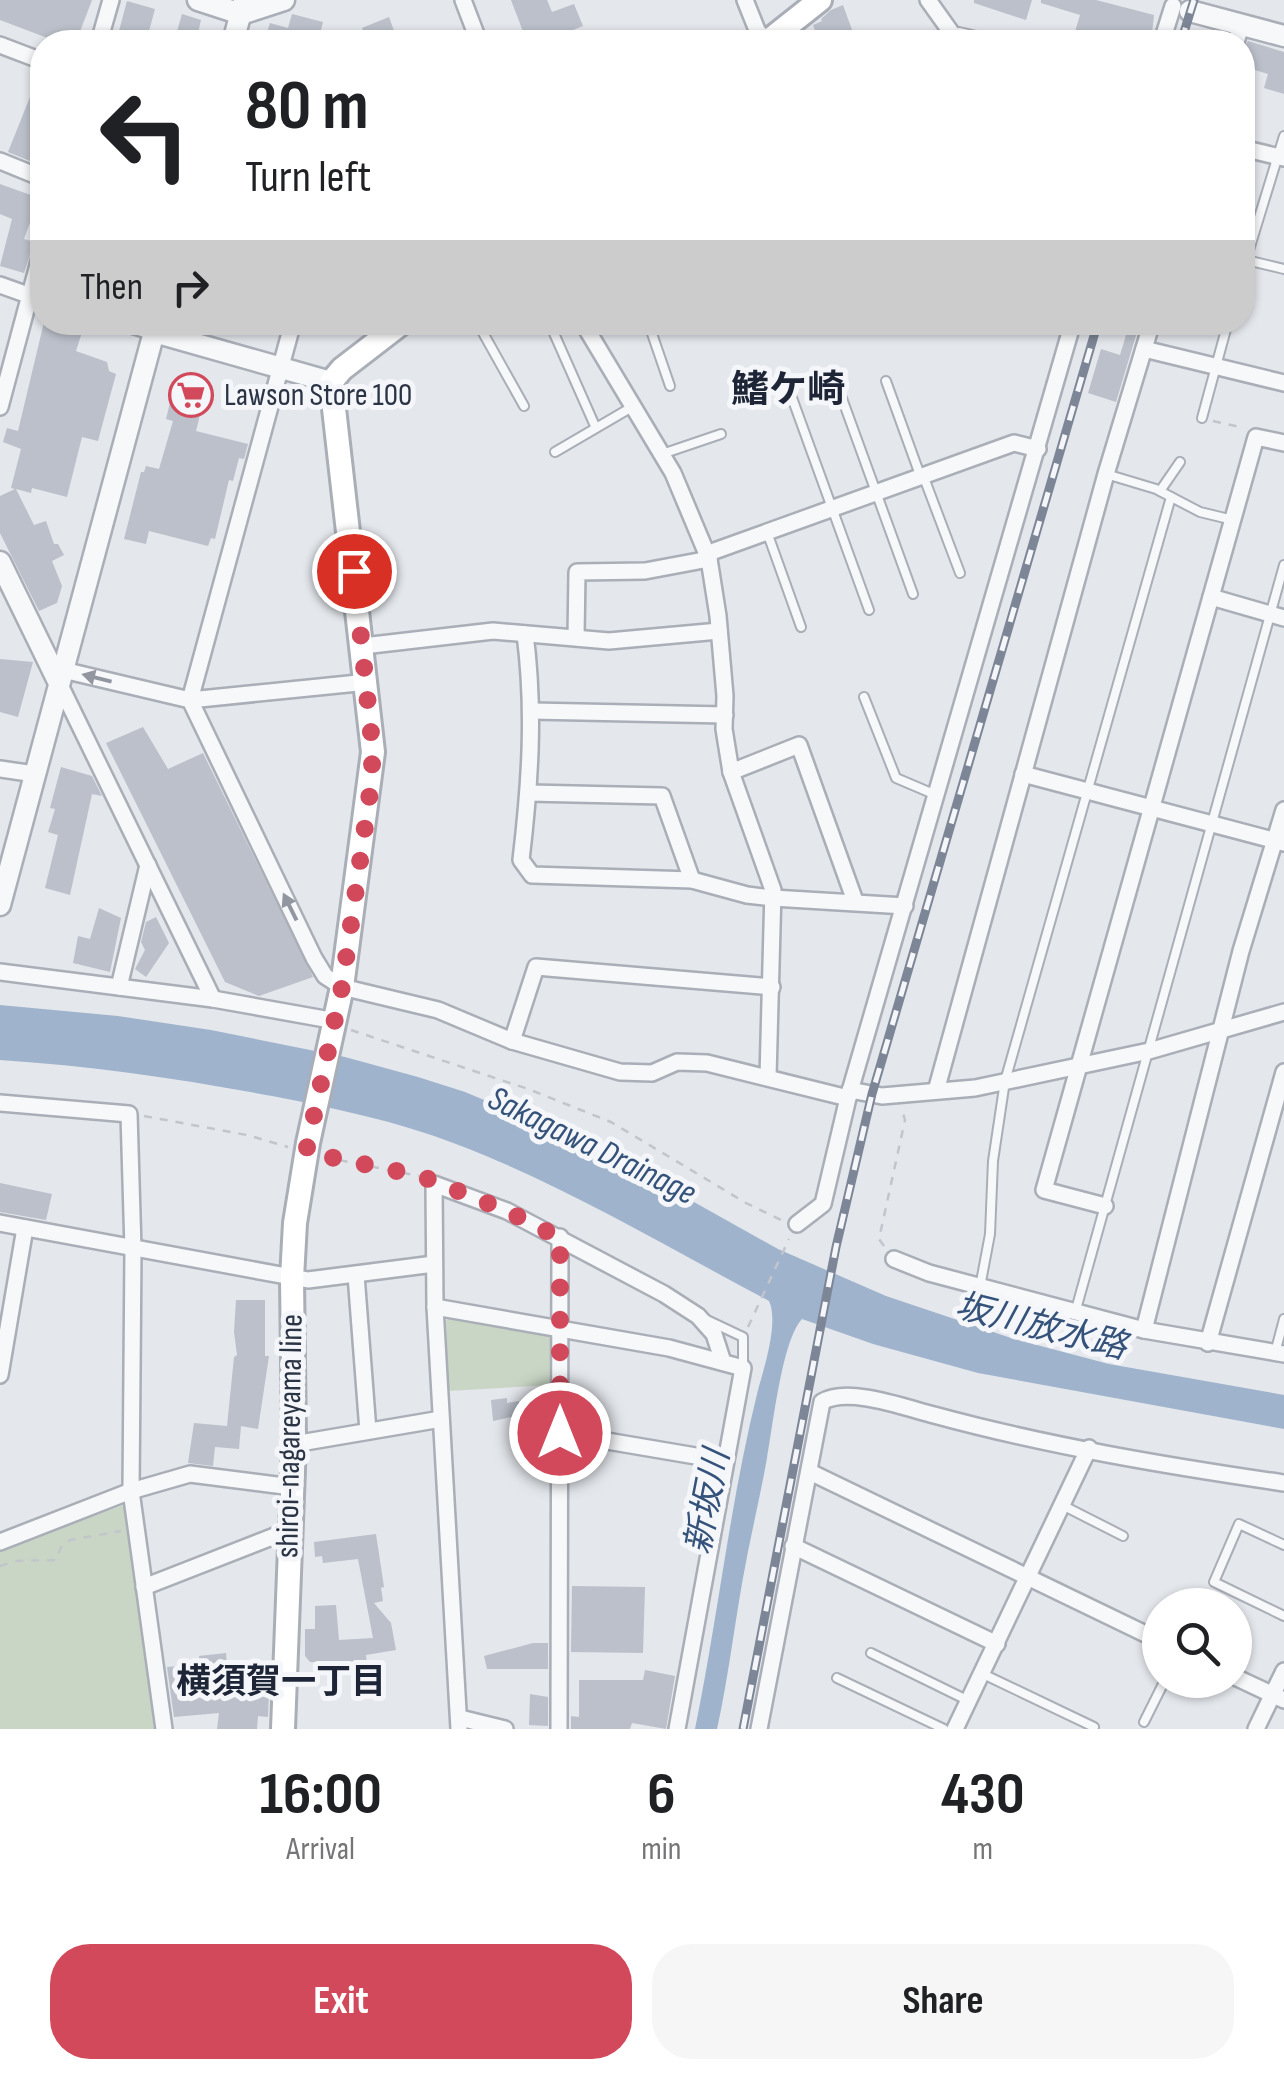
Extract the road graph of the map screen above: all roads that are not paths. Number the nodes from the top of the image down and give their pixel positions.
1 (111, 0) edge
2 (198, 0) edge
3 (284, 0) edge
4 (464, 0) edge
5 (746, 0) edge
6 (820, 0) edge
7 (928, 0) edge
8 (1156, 0) edge
9 (243, 7) edge
10 (1182, 8) junction
11 (102, 30) edge
12 (475, 30) edge
13 (757, 30) edge
14 (782, 30) edge
15 (950, 30) edge
16 (1168, 30) edge
17 (1229, 30) edge
18 (1255, 35) edge
19 (1284, 36) edge
20 (0, 44) edge
21 (30, 57) edge
22 (1284, 136) edge
23 (1255, 151) edge
24 (1281, 157) edge
25 (0, 161) edge
26 (30, 173) edge
27 (1255, 229) edge
28 (1255, 262) edge
29 (1284, 269) edge
30 (0, 285) edge
31 (30, 296) edge
32 (30, 316) edge
33 (154, 335) edge
34 (181, 335) edge
35 (290, 335) edge
36 (387, 335) edge
37 (484, 335) edge
38 (555, 335) edge
39 (590, 335) edge
40 (652, 335) edge
41 (1069, 335) edge
42 (1148, 335) edge
43 (1225, 335) edge
44 (1144, 348) junction
45 (281, 367) junction
46 (1216, 367) junction
47 (835, 378) dead end
48 (886, 381) dead end
49 (330, 382) junction
50 (1284, 382) edge
51 (670, 386) dead end
52 (791, 395) dead end
53 (524, 406) dead end
54 (0, 407) edge
55 (632, 407) junction
56 (1202, 418) road end
57 (595, 426) junction
58 (721, 434) dead end
59 (1284, 443) edge
60 (1038, 449) junction
61 (554, 452) dead end
62 (662, 454) junction
63 (1180, 462) dead end
64 (1106, 474) junction
65 (922, 475) junction
66 (876, 491) junction
67 (1160, 491) junction
68 (1171, 497) junction
69 (832, 508) junction
70 (1232, 520) junction
71 (767, 532) junction
72 (707, 556) junction
73 (0, 562) edge
74 (1284, 565) edge
75 (960, 573) dead end
76 (913, 594) dead end
77 (1211, 597) junction
78 (869, 610) dead end
79 (1277, 616) edge
80 (800, 627) dead end
81 (720, 630) junction
82 (525, 634) junction
83 (576, 637) junction
84 (364, 646) junction
85 (61, 677) junction
86 (368, 682) junction
87 (864, 697) dead end
88 (190, 700) junction
89 (532, 711) junction
90 (725, 715) junction
91 (0, 769) edge
92 (731, 772) junction
93 (35, 774) junction
94 (1023, 774) junction
95 (1089, 791) junction
96 (529, 793) junction
97 (937, 796) junction
98 (1153, 808) junction
99 (1284, 810) edge
100 (1212, 823) junction
101 (1280, 842) edge
102 (148, 864) junction
103 (692, 880) junction
104 (773, 898) junction
105 (855, 901) junction
106 (0, 905) edge
107 (905, 906) junction
108 (0, 972) edge
109 (118, 987) junction
110 (342, 987) junction
111 (772, 987) junction
112 (213, 1000) junction
113 (1284, 1012) edge
114 (338, 1026) junction
115 (1223, 1029) junction
116 (512, 1042) junction
117 (1149, 1051) junction
118 (1082, 1062) junction
119 (1284, 1072) edge
120 (768, 1077) junction
121 (1006, 1082) junction
122 (936, 1091) junction
123 (849, 1094) junction
124 (0, 1103) edge
125 (1104, 1206) junction
126 (0, 1223) edge
127 (796, 1224) road end
128 (25, 1228) junction
129 (560, 1238) junction
130 (133, 1248) junction
131 (894, 1259) road end
132 (434, 1264) junction
133 (356, 1275) junction
134 (292, 1278) junction
135 (980, 1287) junction
136 (435, 1306) junction
137 (1075, 1313) junction
138 (698, 1316) junction
139 (1284, 1319) edge
140 (561, 1328) junction
141 (1144, 1330) junction
142 (1208, 1342) junction
143 (1280, 1353) edge
144 (723, 1362) junction
145 (743, 1368) junction
146 (0, 1375) edge
147 (441, 1419) junction
148 (368, 1431) junction
149 (560, 1433) junction
150 (294, 1444) junction
151 (1089, 1448) junction
152 (725, 1461) junction
153 (810, 1472) junction
154 (1284, 1483) edge
155 (292, 1488) junction
156 (131, 1491) junction
157 (1064, 1506) junction
158 (290, 1530) junction
159 (1123, 1536) dead end
160 (0, 1542) edge
161 (794, 1546) junction
162 (1284, 1546) edge
163 (1028, 1578) junction
164 (144, 1587) junction
165 (1284, 1616) edge
166 (1142, 1632) edge
167 (997, 1644) junction
168 (870, 1653) dead end
169 (1284, 1670) edge
170 (983, 1674) junction
171 (836, 1678) dead end
172 (1252, 1684) edge
173 (1278, 1697) edge
174 (1156, 1698) edge
175 (969, 1701) junction
176 (1144, 1722) dead end
177 (459, 1724) edge
178 (1094, 1727) edge
179 (164, 1729) edge
180 (283, 1729) edge
181 (505, 1729) edge
182 (558, 1729) edge
183 (677, 1729) edge
184 (759, 1729) edge
185 (944, 1729) edge
186 (955, 1729) edge
187 (1256, 1729) edge

1 - 11 street
2 - 9 street
3 - 9 street
4 - 12 street
5 - 13 street
6 - 14 main road
7 - 15 street
8 - 10 street
10 - 16 street
10 - 17 street
18 - 19 street
20 - 21 street
22 - 24 lane
23 - 24 street
24 - 27 lane
25 - 26 street
28 - 29 lane
30 - 31 street
32 - 54 street
33 - 85 street
34 - 45 street
35 - 45 street
36 - 49 main road
37 - 53 lane
38 - 57 lane
39 - 55 street
40 - 51 lane
41 - 60 street
42 - 44 street
43 - 46 lane
44 - 46 street
44 - 64 street
45 - 49 street
45 - 88 street
46 - 50 street
46 - 56 lane
47 - 66 lane
48 - 65 lane
49 - 84 main road
52 - 69 lane
55 - 57 lane
55 - 62 street
57 - 61 lane
58 - 62 lane
59 - 70 street
60 - 65 street
60 - 97 street
62 - 72 street
63 - 67 lane
64 - 67 lane
64 - 94 street
65 - 66 street
65 - 75 lane
66 - 69 street
66 - 76 lane
67 - 68 lane
68 - 70 lane
68 - 95 lane
69 - 71 street
69 - 78 lane
70 - 77 street
71 - 72 street
71 - 80 lane
72 - 81 street
72 - 83 street
73 - 85 street
74 - 79 lane
77 - 79 street
77 - 98 street
79 - 100 lane
81 - 83 street
81 - 90 street
82 - 83 street
82 - 84 street
82 - 89 street
84 - 86 main road
88 -> 85 street
85 - 93 street
85 - 102 street
86 - 88 street
86 - 110 main road
87 - 97 lane
110 -> 88 street
89 - 90 street
89 - 96 street
90 - 92 street
91 - 93 street
92 - 104 street
92 - 105 street
93 - 106 street
94 - 95 street
94 - 122 street
95 - 98 street
95 - 121 lane
96 - 103 street
96 - 103 street
97 - 107 street
98 - 100 street
98 - 118 street
99 - 101 street
100 - 101 street
100 - 117 lane
101 - 115 street
102 - 109 street
102 - 112 street
103 - 104 street
104 - 105 street
104 - 111 street
105 - 107 street
107 - 123 street
108 - 109 street
109 - 112 street
110 - 114 main road
110 - 116 street
111 - 116 street
111 - 120 street
112 - 114 street
113 - 115 street
114 - 134 main road, shiroi-nagareyama line
115 - 117 street
115 - 141 street
116 - 120 street
117 - 118 street
117 - 125 lane
118 - 121 street
118 - 125 street
119 - 142 street
120 - 123 street
121 - 122 street
121 - 135 lane
122 - 123 street
123 - 127 street
124 - 130 street
125 - 137 lane
126 - 128 street
128 - 130 street
128 - 146 street
129 - 132 street
129 - 138 street
129 - 140 street
130 - 134 street
130 - 156 street
131 - 135 street
132 - 133 street
132 - 136 street
133 - 134 street
133 - 148 street
134 - 150 main road, shiroi-nagareyama line
135 - 137 street
136 - 140 street
136 - 147 street
137 - 141 street
138 - 144 street
138 - 145 lane
139 - 143 lane
140 - 144 street
140 - 149 street
141 - 142 street
142 - 143 street
144 - 145 street
145 - 152 street
147 - 148 street
147 - 177 street
148 - 150 street
149 - 152 street
149 - 182 street
150 - 155 main road, shiroi-nagareyama line
151 - 153 street
151 - 154 street
151 - 157 street
152 - 183 street
153 - 161 street
153 - 163 street
155 - 156 street
155 - 158 main road, shiroi-nagareyama line
156 - 160 street
156 - 164 street
157 - 159 lane
157 - 163 street
158 - 164 street
158 - 180 main road, shiroi-nagareyama line
161 - 167 street
161 - 184 street
162 - 165 lane
163 - 166 street
163 - 167 street
164 - 179 street
167 - 170 street
168 - 175 lane
169 - 173 street
170 - 175 street
170 - 178 lane
171 - 185 lane
172 - 173 street
173 - 187 street
174 - 176 lane
175 - 186 street
177 - 181 street

